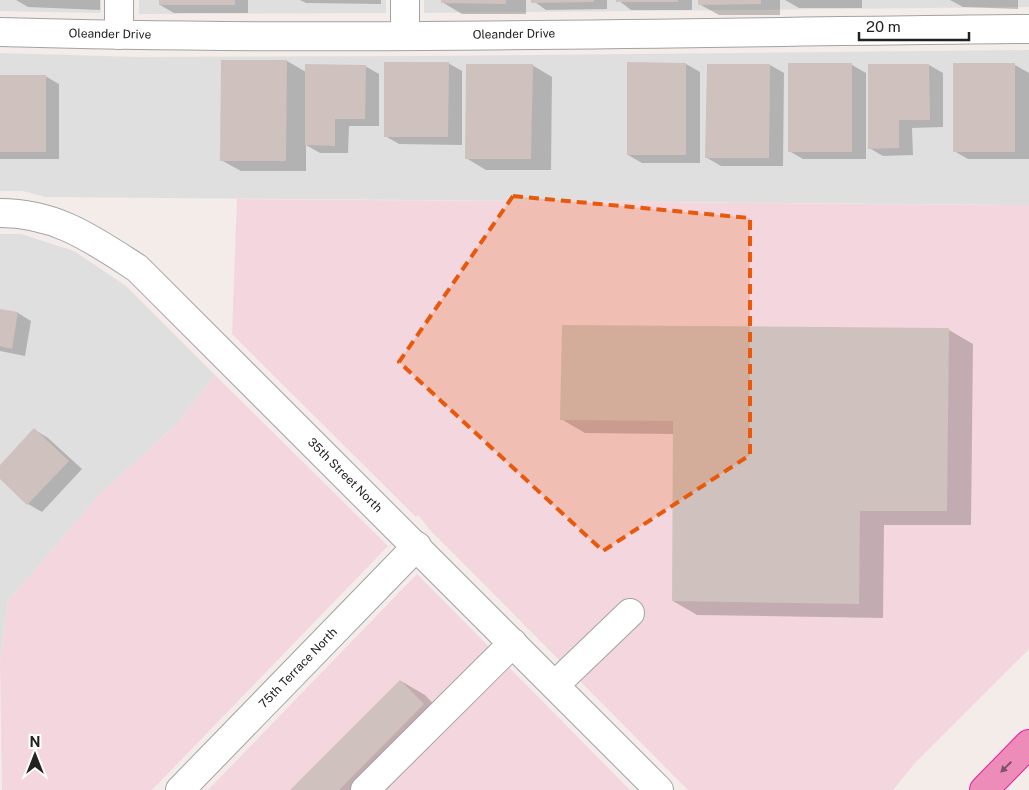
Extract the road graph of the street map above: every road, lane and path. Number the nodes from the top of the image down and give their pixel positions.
1 (120, 0) edge
2 (405, 0) edge
3 (1029, 28) edge
4 (0, 32) edge
5 (119, 35) junction
6 (405, 35) junction
7 (0, 213) edge
8 (417, 546) junction
9 (630, 614) dead end
10 (513, 643) junction
11 (555, 685) junction
12 (1029, 744) edge
13 (180, 790) edge
14 (365, 790) edge
15 (659, 790) edge
16 (984, 790) edge

1 - 5 street
2 - 6 street
3 - 6 street, Oleander Drive
4 - 5 street, Oleander Drive
5 - 6 street, Oleander Drive
7 - 8 street, 35th Street North
8 - 10 street, 35th Street North
8 - 13 street, 75th Terrace North
9 - 11 street
10 - 11 street, 35th Street North
10 - 14 street
11 - 15 street, 35th Street North
12 -> 16 highway

